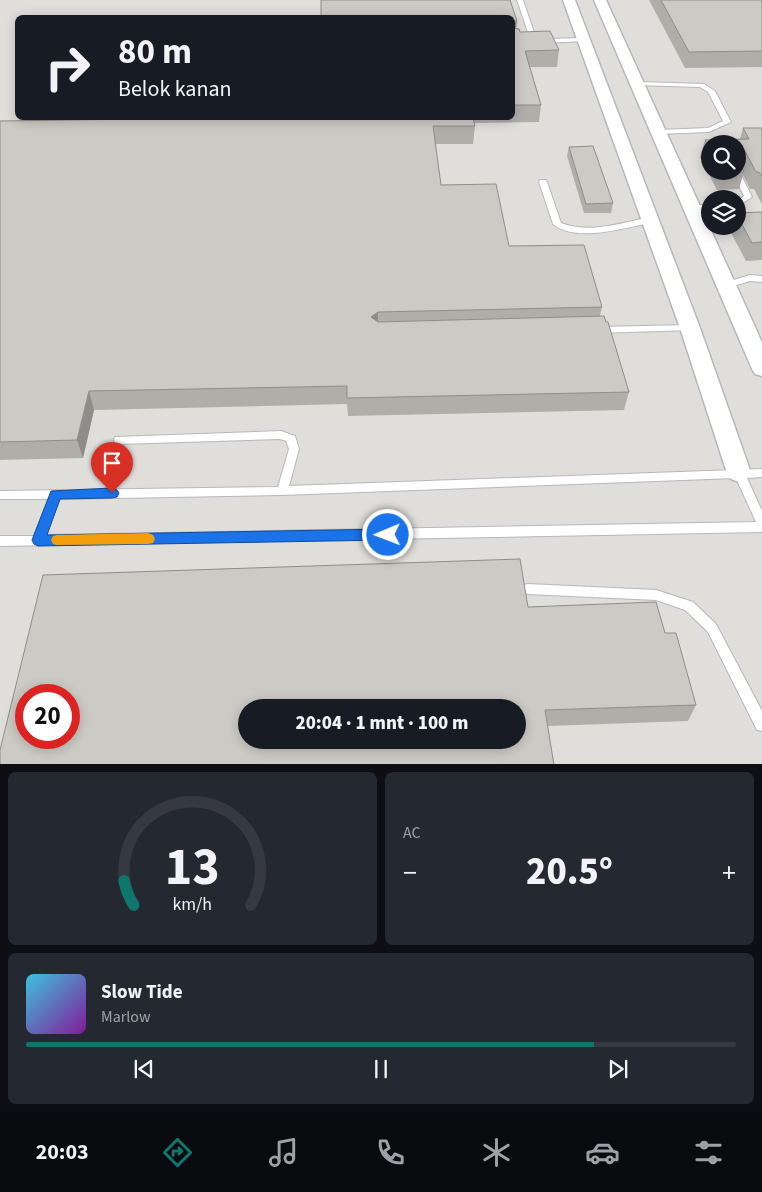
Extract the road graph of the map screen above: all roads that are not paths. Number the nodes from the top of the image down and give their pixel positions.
1 (520, 0) edge
2 (569, 0) edge
3 (600, 0) edge
4 (584, 40) junction
5 (638, 84) junction
6 (659, 132) junction
7 (543, 182) dead end
8 (692, 207) junction
9 (701, 207) edge
10 (650, 220) junction
11 (762, 279) edge
12 (727, 285) junction
13 (690, 328) junction
14 (592, 330) edge
15 (762, 369) edge
16 (119, 440) dead end
17 (739, 473) junction
18 (762, 473) edge
19 (282, 490) junction
20 (56, 494) junction
21 (0, 495) edge
22 (762, 526) edge
23 (38, 540) junction
24 (0, 541) edge
25 (528, 589) dead end
26 (762, 725) edge

1 - 4 lane
2 - 4 street
3 - 5 street
4 - 10 street
5 - 6 street
5 - 6 lane
6 - 8 street
7 - 10 lane
8 - 9 lane
8 - 12 street
10 - 13 street
11 - 12 lane
12 - 15 street
13 - 14 lane
13 - 17 street
16 - 19 lane
17 - 18 lane
17 - 19 lane
17 - 22 lane
19 - 20 lane
20 - 21 lane
20 - 23 lane
22 - 23 lane
23 - 24 lane
25 - 26 lane

